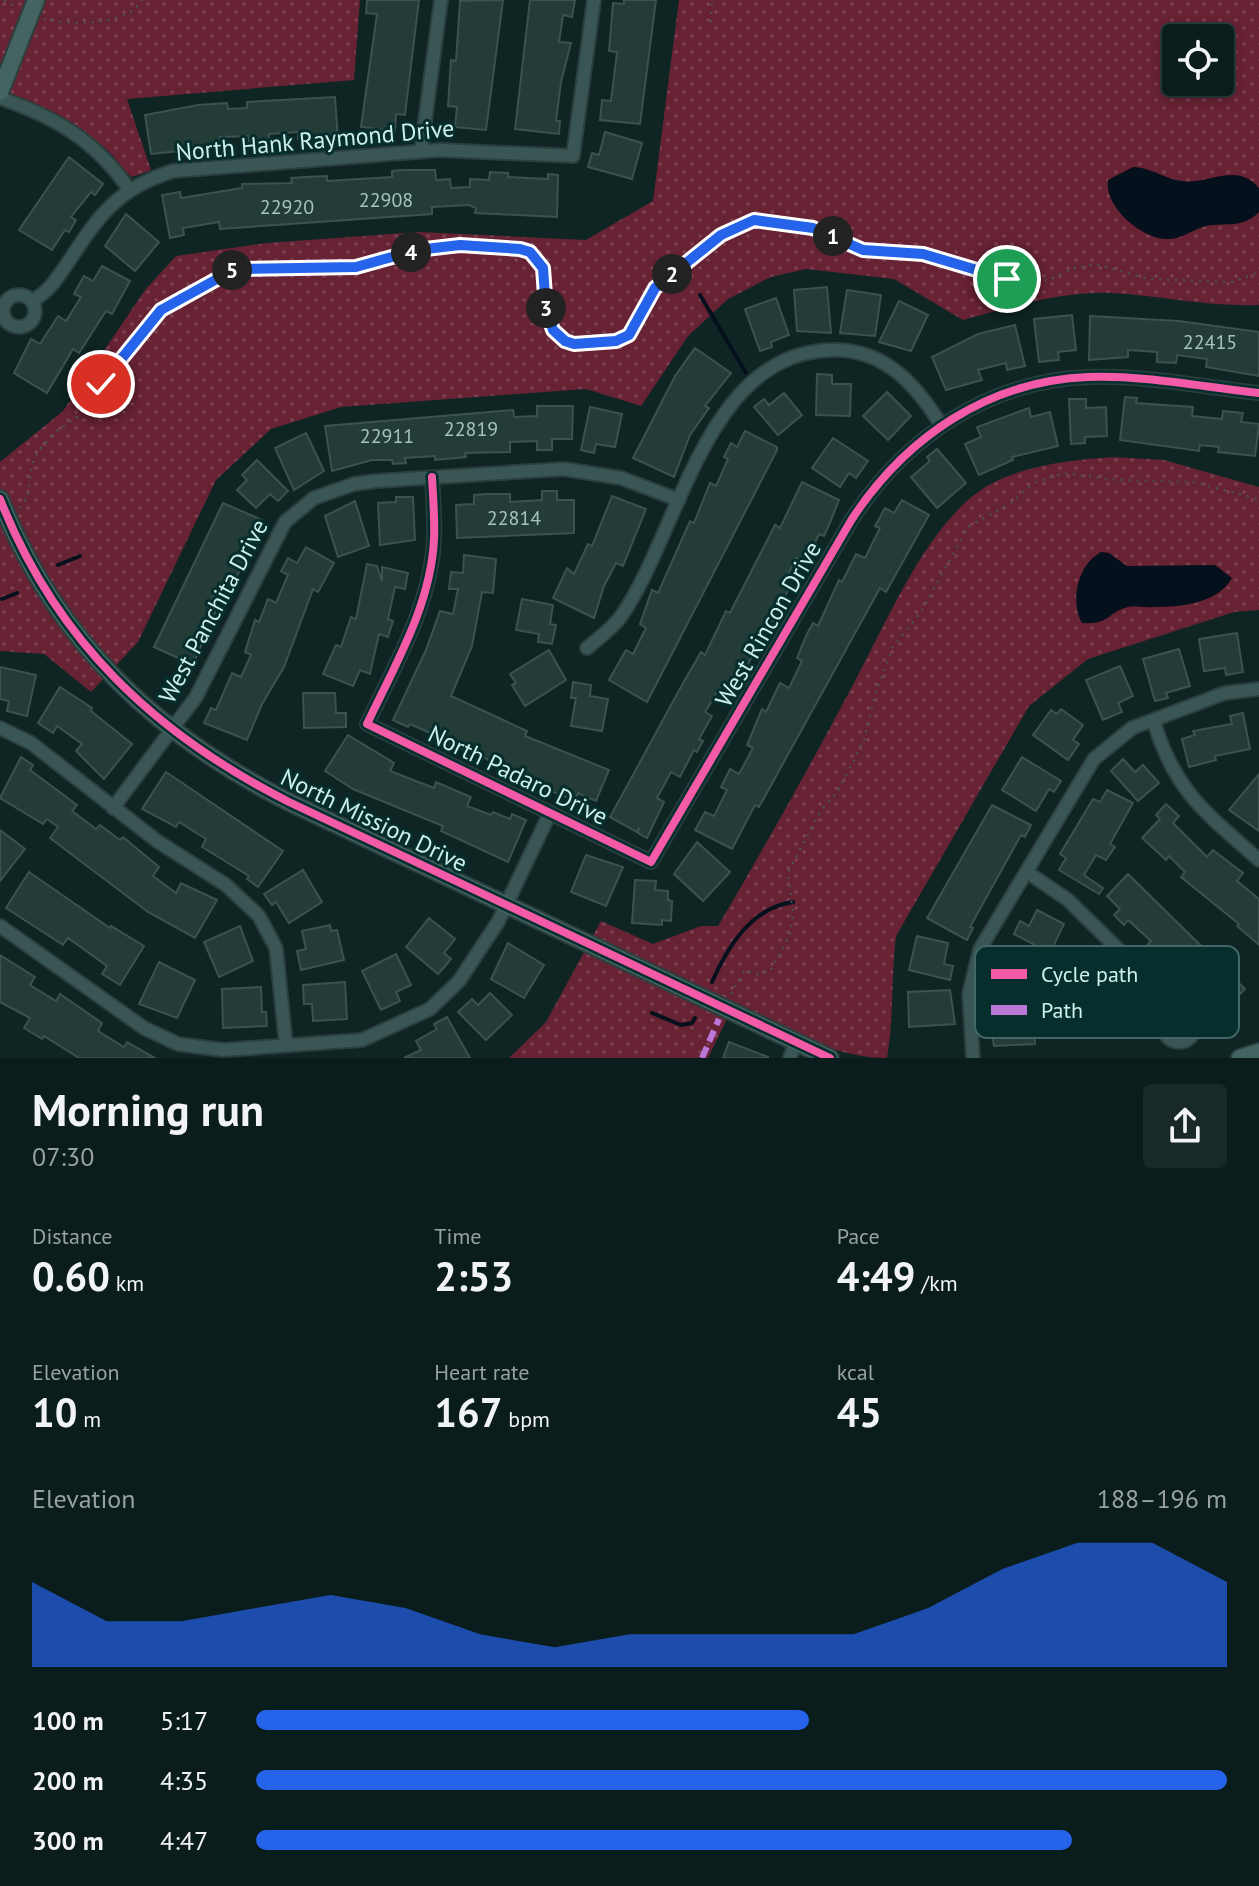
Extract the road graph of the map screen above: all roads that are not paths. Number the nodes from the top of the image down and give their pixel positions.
1 (36, 0) edge
2 (441, 0) edge
3 (594, 0) edge
4 (0, 92) edge
5 (0, 98) edge
6 (421, 151) junction
7 (129, 189) junction
8 (32, 301) dead end
9 (1259, 393) edge
10 (941, 425) junction
11 (432, 477) junction
12 (0, 499) edge
13 (679, 500) junction
14 (587, 648) dead end
15 (1259, 689) edge
16 (1154, 722) junction
17 (0, 728) edge
18 (172, 731) junction
19 (113, 808) junction
20 (550, 813) junction
21 (1259, 860) edge
22 (651, 862) joint
23 (1027, 872) junction
24 (506, 905) junction
25 (0, 926) edge
26 (982, 946) edge
27 (1115, 946) edge
28 (975, 965) edge
29 (286, 1045) junction
30 (792, 1051) edge
31 (1259, 1052) edge
32 (830, 1058) edge
33 (973, 1058) edge
34 (1240, 1058) edge

1 - 4 street
2 - 6 street
3 - 6 street, North Hank Raymond Drive
5 - 7 street
6 - 7 street, North Hank Raymond Drive
7 - 8 street
9 - 10 street, West Rincon Drive
10 - 13 street
10 - 22 street, West Rincon Drive
11 - 13 street, West Panchita Drive
11 - 18 street, West Panchita Drive
11 - 20 street, North Padaro Drive
12 - 18 street, North Mission Drive
13 - 14 street
15 - 16 street
16 - 21 street
16 - 23 street
17 - 19 street
18 - 19 street, West Panchita Drive
18 - 24 street, North Mission Drive
19 - 29 street
20 - 22 street, North Padaro Drive
20 - 24 street
23 - 26 street
23 - 27 street
24 - 29 street
24 - 30 street, North Mission Drive
25 - 29 street
28 - 33 street
30 - 32 street, North Mission Drive
31 - 34 street

